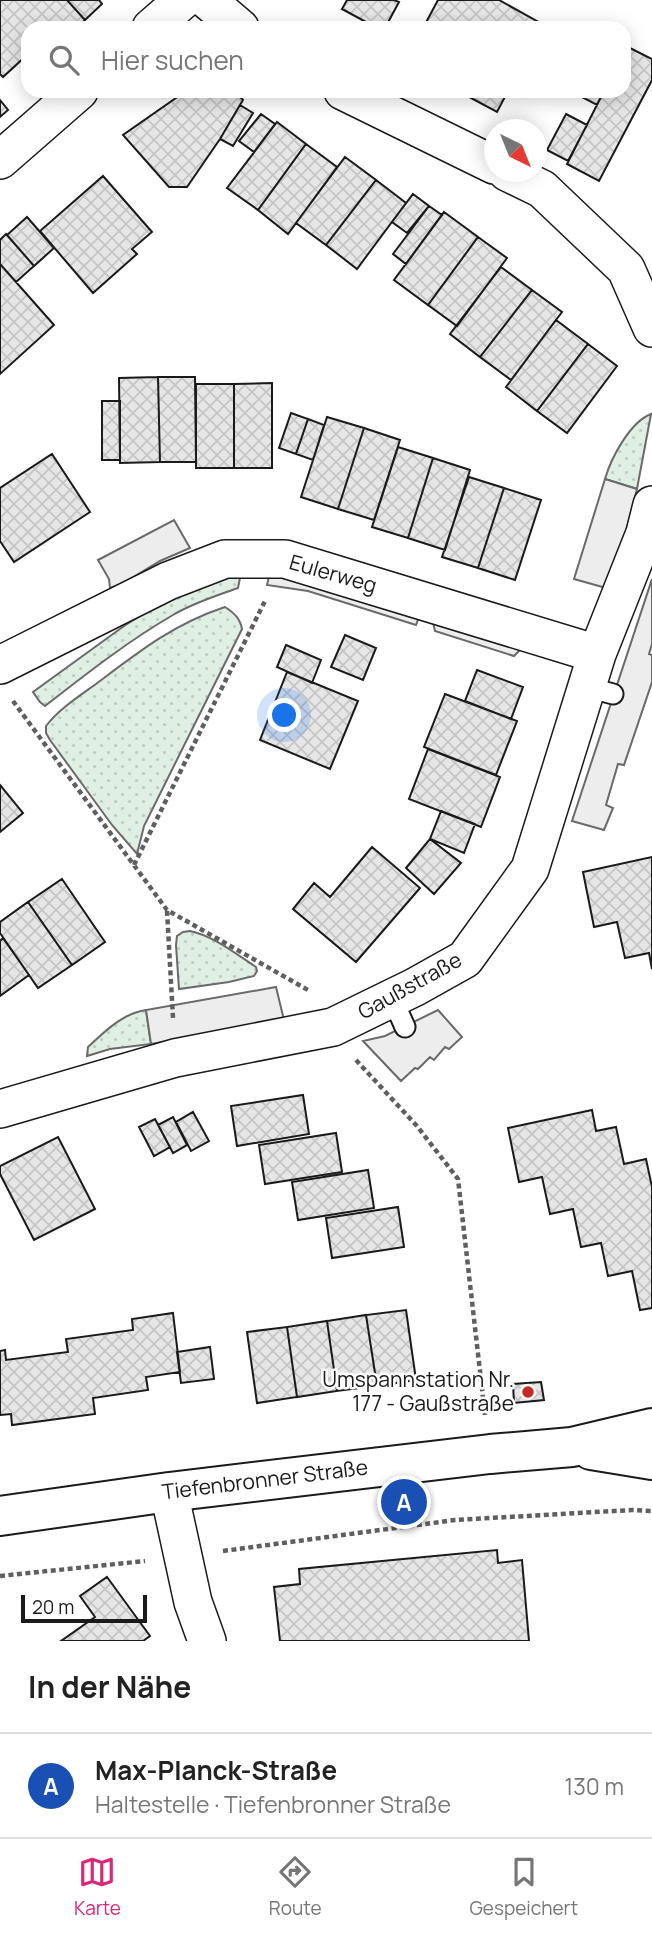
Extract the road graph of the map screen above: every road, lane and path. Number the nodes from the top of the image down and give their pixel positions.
1 (183, 0) edge
2 (207, 0) edge
3 (159, 21) edge
4 (232, 21) edge
5 (71, 98) edge
6 (357, 98) edge
7 (0, 160) edge
8 (484, 160) edge
9 (529, 182) edge
10 (652, 328) edge
11 (641, 523) edge
12 (285, 559) junction
13 (0, 665) edge
14 (599, 678) junction
15 (134, 865) dead end
16 (167, 910) dead end
17 (175, 1058) junction
18 (0, 1109) edge
19 (652, 1428) edge
20 (572, 1447) junction
21 (652, 1460) edge
22 (169, 1492) junction
23 (652, 1511) edge
24 (0, 1516) edge
25 (184, 1556) junction
26 (0, 1576) edge
27 (208, 1641) edge

1 - 3 street
2 - 4 street
5 - 7 street
6 - 8 street
9 - 10 street
11 - 14 street, Gaußstraße
12 - 13 street, Eulerweg
12 - 14 street, Eulerweg
12 - 15 path
14 - 17 street, Gaußstraße
16 - 17 path
17 - 18 street, Gaußstraße
19 - 20 street, Tiefenbronner Straße
20 - 21 street, Tiefenbronner Straße
20 - 22 street, Tiefenbronner Straße
22 - 24 street, Tiefenbronner Straße
22 - 25 street
23 - 25 path
25 - 26 path
25 - 27 street

